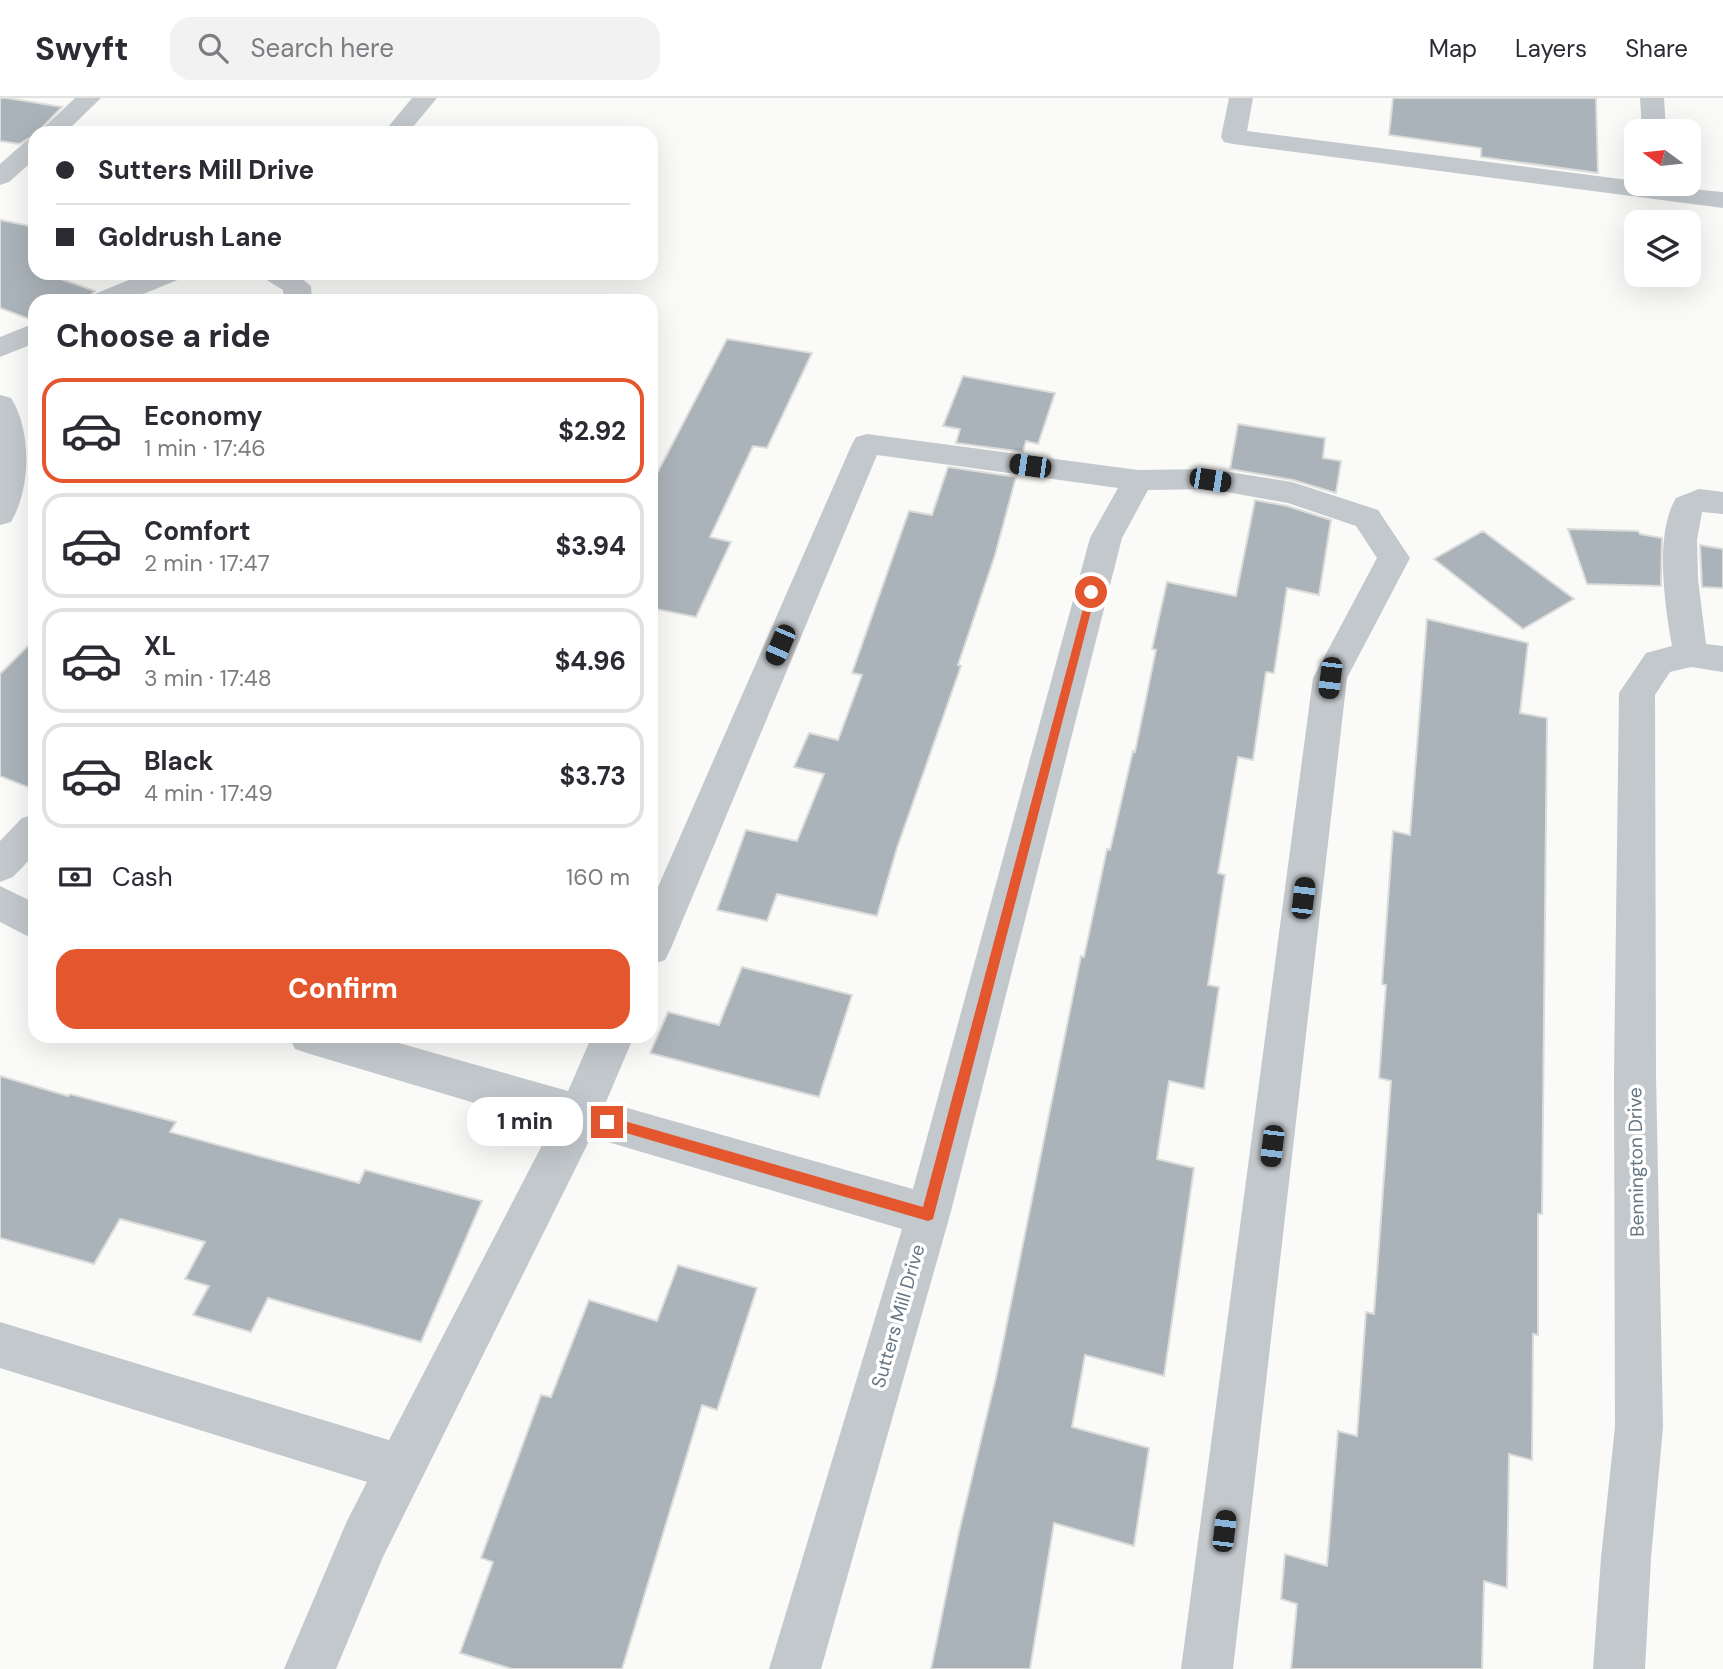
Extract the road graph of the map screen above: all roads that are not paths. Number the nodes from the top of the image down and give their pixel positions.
1 (89, 98) edge
2 (425, 98) edge
3 (1241, 98) edge
4 (1652, 98) edge
5 (1653, 119) edge
6 (58, 126) edge
7 (401, 126) edge
8 (28, 152) edge
9 (0, 178) edge
10 (28, 182) edge
11 (1624, 184) edge
12 (1701, 196) edge
13 (1723, 200) edge
14 (153, 280) edge
15 (287, 280) edge
16 (119, 294) edge
17 (298, 294) edge
18 (28, 335) edge
19 (0, 348) edge
20 (0, 405) edge
21 (1138, 481) junction
22 (1723, 503) edge
23 (0, 514) edge
24 (1691, 658) edge
25 (28, 836) edge
26 (0, 866) edge
27 (0, 902) edge
28 (28, 919) edge
29 (658, 932) edge
30 (334, 1043) edge
31 (610, 1043) edge
32 (580, 1114) junction
33 (928, 1215) junction
34 (0, 1345) edge
35 (401, 1468) junction
36 (310, 1669) edge
37 (796, 1669) edge
38 (1207, 1669) edge
39 (1619, 1669) edge

1 - 6 street
2 - 7 street
3 - 11 street
4 - 5 street
8 - 9 street
9 - 10 street
12 - 13 street
14 - 16 street
15 - 17 street
18 - 19 street
20 - 23 street
21 - 29 street
21 - 33 street, Sutters Mill Drive
21 - 38 street
22 - 24 street
24 - 39 street, Bennington Drive
25 - 26 street
27 - 28 street
30 - 32 street
31 - 32 street
32 - 33 street
32 - 35 street
33 - 37 street, Sutters Mill Drive
34 - 35 street
35 - 36 street

